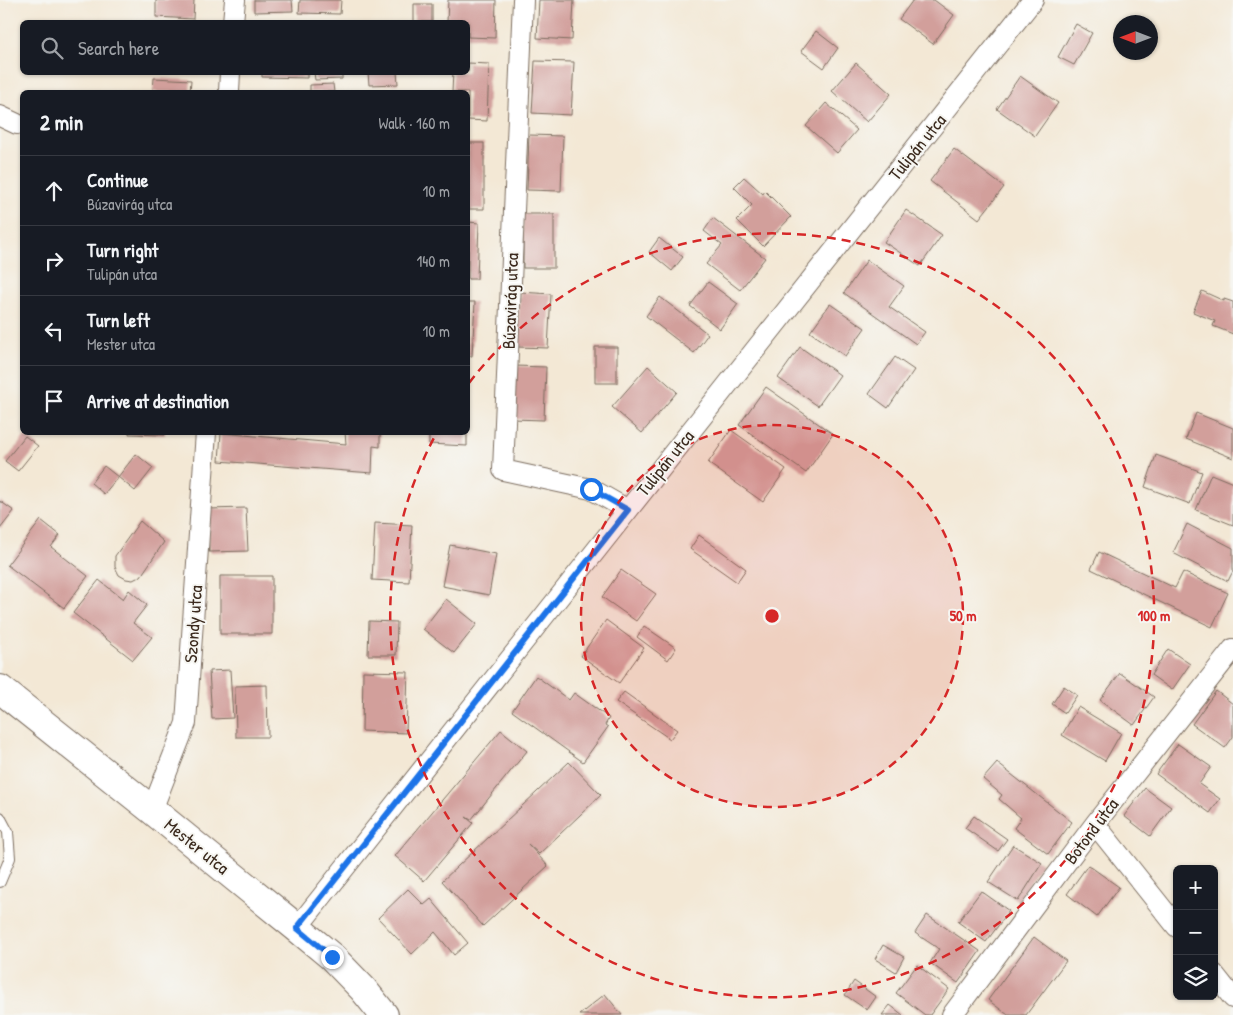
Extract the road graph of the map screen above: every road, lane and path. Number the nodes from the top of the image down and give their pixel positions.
1 (235, 0) edge
2 (523, 0) edge
3 (1034, 0) edge
4 (233, 20) edge
5 (230, 75) edge
6 (229, 90) edge
7 (206, 435) edge
8 (628, 510) junction
9 (1233, 649) edge
10 (0, 689) edge
11 (152, 810) junction
12 (0, 817) edge
13 (1095, 824) junction
14 (0, 882) edge
15 (1173, 922) edge
16 (297, 928) junction
17 (1218, 979) edge
18 (1233, 998) edge
19 (384, 1015) edge
20 (952, 1015) edge

1 - 4 street
2 - 8 street, Búzavirág utca
3 - 8 street, Tulipán utca
5 - 6 street
7 - 11 street, Szondy utca
8 - 16 street, Tulipán utca
9 - 13 street, Botond utca
10 - 11 main road, Mester utca
11 - 16 main road, Mester utca
12 - 14 lane
13 - 15 street
13 - 20 street, Botond utca
16 - 19 main road, Mester utca
17 - 18 street

